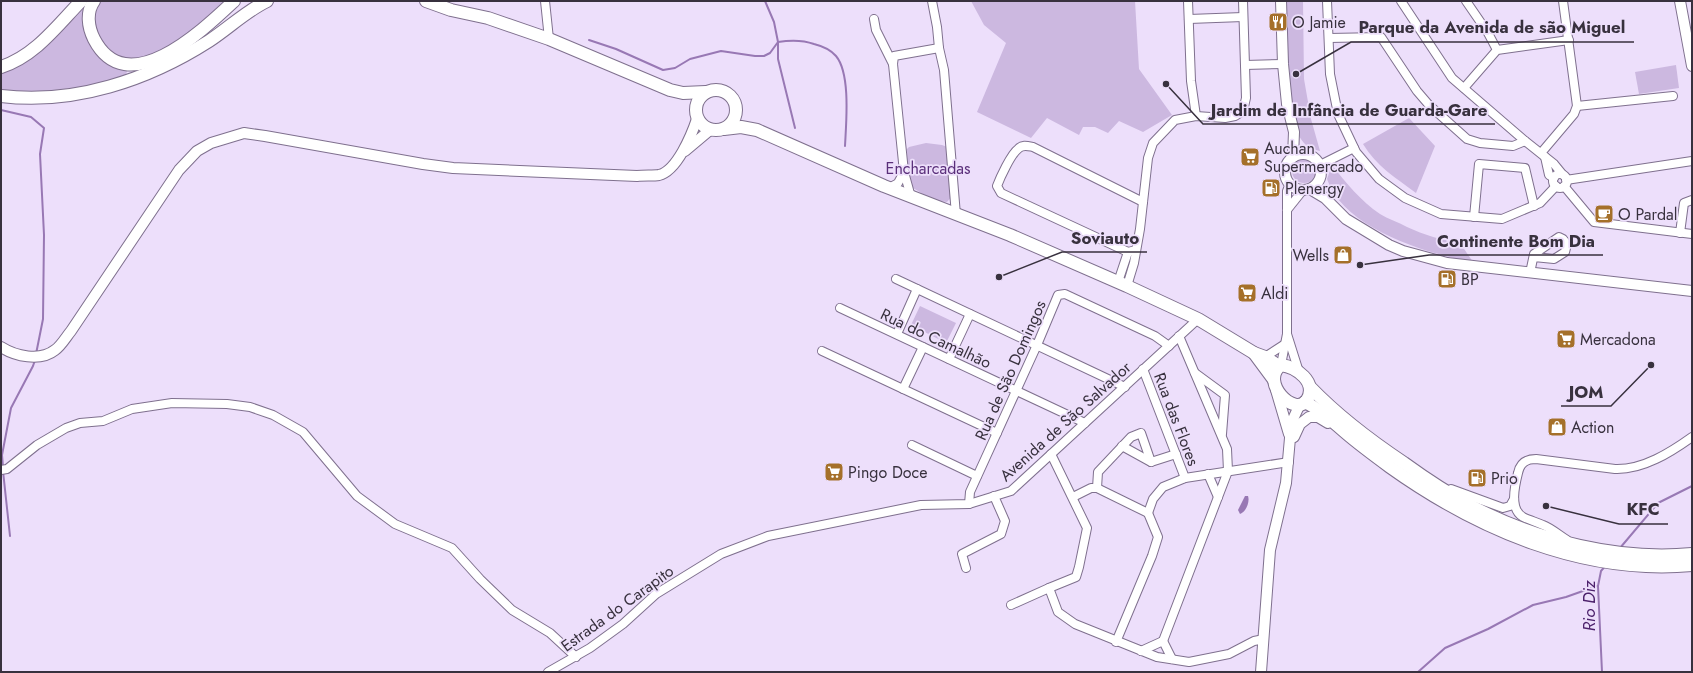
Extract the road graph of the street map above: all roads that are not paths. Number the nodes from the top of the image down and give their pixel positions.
1 (81, 1) edge
2 (94, 1) edge
3 (234, 1) edge
4 (267, 1) edge
5 (426, 1) edge
6 (450, 1) edge
7 (545, 1) edge
8 (932, 1) edge
9 (1188, 1) edge
10 (1243, 1) edge
11 (1281, 1) edge
12 (1327, 1) edge
13 (1401, 1) edge
14 (1466, 1) edge
15 (1563, 1) edge
16 (1680, 1) edge
17 (1243, 17) junction
18 (488, 18) junction
19 (874, 19) dead end
20 (1189, 19) junction
21 (1329, 38) junction
22 (549, 39) junction
23 (1569, 40) junction
24 (939, 48) junction
25 (1497, 50) junction
26 (893, 64) junction
27 (1283, 64) junction
28 (1245, 65) junction
29 (1692, 66) edge
30 (1, 67) edge
31 (1464, 88) junction
32 (670, 90) junction
33 (706, 92) junction
34 (1, 96) edge
35 (1673, 96) dead end
36 (1577, 106) junction
37 (736, 109) junction
38 (696, 115) junction
39 (1196, 116) junction
40 (724, 129) junction
41 (710, 130) junction
42 (757, 130) junction
43 (1294, 132) junction
44 (1525, 141) junction
45 (1354, 148) junction
46 (681, 155) junction
47 (1308, 155) junction
48 (1543, 155) junction
49 (1293, 157) junction
50 (1692, 161) edge
51 (1320, 165) junction
52 (904, 172) junction
53 (1319, 180) junction
54 (1561, 181) junction
55 (1290, 184) junction
56 (889, 188) junction
57 (1306, 190) junction
58 (911, 197) junction
59 (1692, 200) edge
60 (1143, 202) junction
61 (1534, 206) junction
62 (1287, 211) junction
63 (956, 215) junction
64 (1474, 217) junction
65 (1367, 231) junction
66 (1680, 233) junction
67 (1692, 234) edge
68 (1132, 251) junction
69 (1534, 256) dead end
70 (1530, 273) junction
71 (896, 279) dead end
72 (1123, 284) junction
73 (917, 289) junction
74 (1692, 291) edge
75 (840, 308) dead end
76 (970, 314) junction
77 (1198, 319) junction
78 (897, 334) junction
79 (1287, 334) junction
80 (1179, 336) junction
81 (1285, 344) junction
82 (1037, 346) junction
83 (1168, 346) junction
84 (1, 347) edge
85 (923, 347) junction
86 (822, 351) dead end
87 (1260, 355) junction
88 (949, 359) junction
89 (1280, 366) junction
90 (1143, 369) junction
91 (1299, 372) junction
92 (1195, 373) junction
93 (1275, 385) junction
94 (1125, 386) junction
95 (1310, 387) junction
96 (902, 389) junction
97 (1016, 391) junction
98 (1303, 403) junction
99 (1085, 423) junction
100 (1338, 427) junction
101 (997, 433) junction
102 (1222, 437) junction
103 (1692, 437) edge
104 (1290, 442) junction
105 (912, 445) dead end
106 (1122, 446) junction
107 (1051, 454) junction
108 (1176, 454) junction
109 (1151, 462) junction
110 (1289, 462) junction
111 (1, 470) edge
112 (1228, 471) junction
113 (1208, 474) junction
114 (978, 476) junction
115 (1185, 478) junction
116 (1435, 485) junction
117 (1097, 488) junction
118 (994, 496) junction
119 (1073, 497) junction
120 (1218, 497) junction
121 (1514, 499) junction
122 (969, 504) junction
123 (1148, 513) junction
124 (768, 536) joint
125 (1574, 544) junction
126 (1596, 554) junction
127 (1692, 554) edge
128 (1630, 559) junction
129 (1692, 564) edge
130 (966, 568) dead end
131 (1049, 588) junction
132 (1011, 605) dead end
133 (1264, 639) junction
134 (1163, 641) junction
135 (1116, 642) junction
136 (1141, 651) junction
137 (576, 657) junction
138 (1172, 659) junction
139 (548, 672) edge
140 (1261, 672) edge

1 - 30 highway
2 - 3 highway
4 - 34 highway
5 - 18 highway
6 - 18 highway
7 - 22 street
8 - 24 street
9 - 20 street
10 - 17 street
11 - 27 main road
12 - 21 street
13 - 31 street
14 - 25 street
15 - 23 street
16 - 29 main road
17 - 20 street
17 - 28 street
18 - 22 highway
19 - 26 street
20 - 39 street
21 - 44 street
21 - 45 street
22 - 32 highway
23 - 25 street
23 - 36 street
24 - 26 street
24 - 63 street
25 - 31 street
26 - 52 street
27 - 28 street
27 - 43 main road
28 - 39 street
31 - 44 street
32 - 33 highway
32 - 38 highway
33 - 37 highway
33 - 38 highway
35 - 36 street
36 - 48 street
37 - 40 highway
37 - 42 highway
38 - 41 highway
38 - 46 main road
39 - 60 street
40 - 41 highway
40 - 42 highway
41 - 46 main road
42 - 56 highway
43 - 47 main road
43 - 49 main road
44 - 48 street
45 - 51 street
45 - 64 street
46 - 84 main road
47 - 49 main road
47 - 51 main road
48 - 54 street
49 - 55 main road
50 - 54 street
51 - 53 main road
52 - 56 street
52 - 58 street
53 - 57 main road
53 - 65 main road
54 - 61 street
54 - 66 street
55 - 57 main road
55 - 62 street
56 - 58 highway
57 - 62 street
57 - 65 main road
58 - 63 highway
59 - 66 street
60 - 68 street
60 - 68 street
61 - 64 street
61 - 64 street
62 - 79 street
63 - 72 highway
65 - 70 main road
66 - 67 street
68 - 72 street
69 - 70 street
70 - 74 main road
71 - 73 street
72 - 77 highway
73 - 76 street
73 - 78 street
75 - 78 street, Rua do Camalhão
76 - 82 street
76 - 88 street
77 - 80 street, Avenida de São Salvador
77 - 87 highway
78 - 85 street, Rua do Camalhão
79 - 81 street
79 - 91 street
80 - 83 street, Avenida de São Salvador
80 - 92 street
81 - 87 street
81 - 89 street
82 - 83 street, Rua de São Domingos
82 - 94 street
82 - 97 street, Rua de São Domingos
83 - 90 street, Avenida de São Salvador
85 - 88 street, Rua do Camalhão
85 - 96 street
86 - 96 street
87 - 89 highway
87 - 93 highway
88 - 97 street, Rua do Camalhão
89 - 91 highway
89 - 93 highway
90 - 94 street, Avenida de São Salvador
90 - 108 street, Rua das Flores
91 - 95 highway
92 - 102 street
92 - 102 street
93 - 98 highway
93 - 104 main road
94 - 99 street, Avenida de São Salvador
95 - 98 highway
95 - 116 highway
96 - 101 street
97 - 99 street, Rua do Camalhão
97 - 101 street, Rua de São Domingos
98 - 100 highway
98 - 104 main road
99 - 107 street, Avenida de São Salvador
100 - 104 main road
100 - 126 highway
101 - 114 street, Rua de São Domingos
102 - 112 street
103 - 121 street
104 - 110 main road
105 - 114 street
106 - 109 street
106 - 109 street
106 - 117 street
107 - 118 street, Avenida de São Salvador
107 - 119 street
108 - 109 street
108 - 115 street, Rua das Flores
110 - 112 street
110 - 133 main road
111 - 137 street
112 - 113 street
112 - 120 street
113 - 115 street
113 - 120 street
114 - 122 street, Rua de São Domingos
115 - 123 street
116 - 121 street
116 - 125 highway
117 - 119 street
117 - 123 street
118 - 122 street, Avenida de São Salvador
118 - 130 street
119 - 131 street
120 - 134 street
121 - 125 street
122 - 124 street, Avenida de São Salvador
123 - 135 street
124 - 137 street, Estrada do Carapito
125 - 126 highway
126 - 128 highway
127 - 128 highway
128 - 129 highway
131 - 132 street
131 - 135 street
133 - 138 street
133 - 140 main road
134 - 136 street
134 - 138 street
135 - 136 street
136 - 138 street
137 - 139 street, Estrada do Carapito

